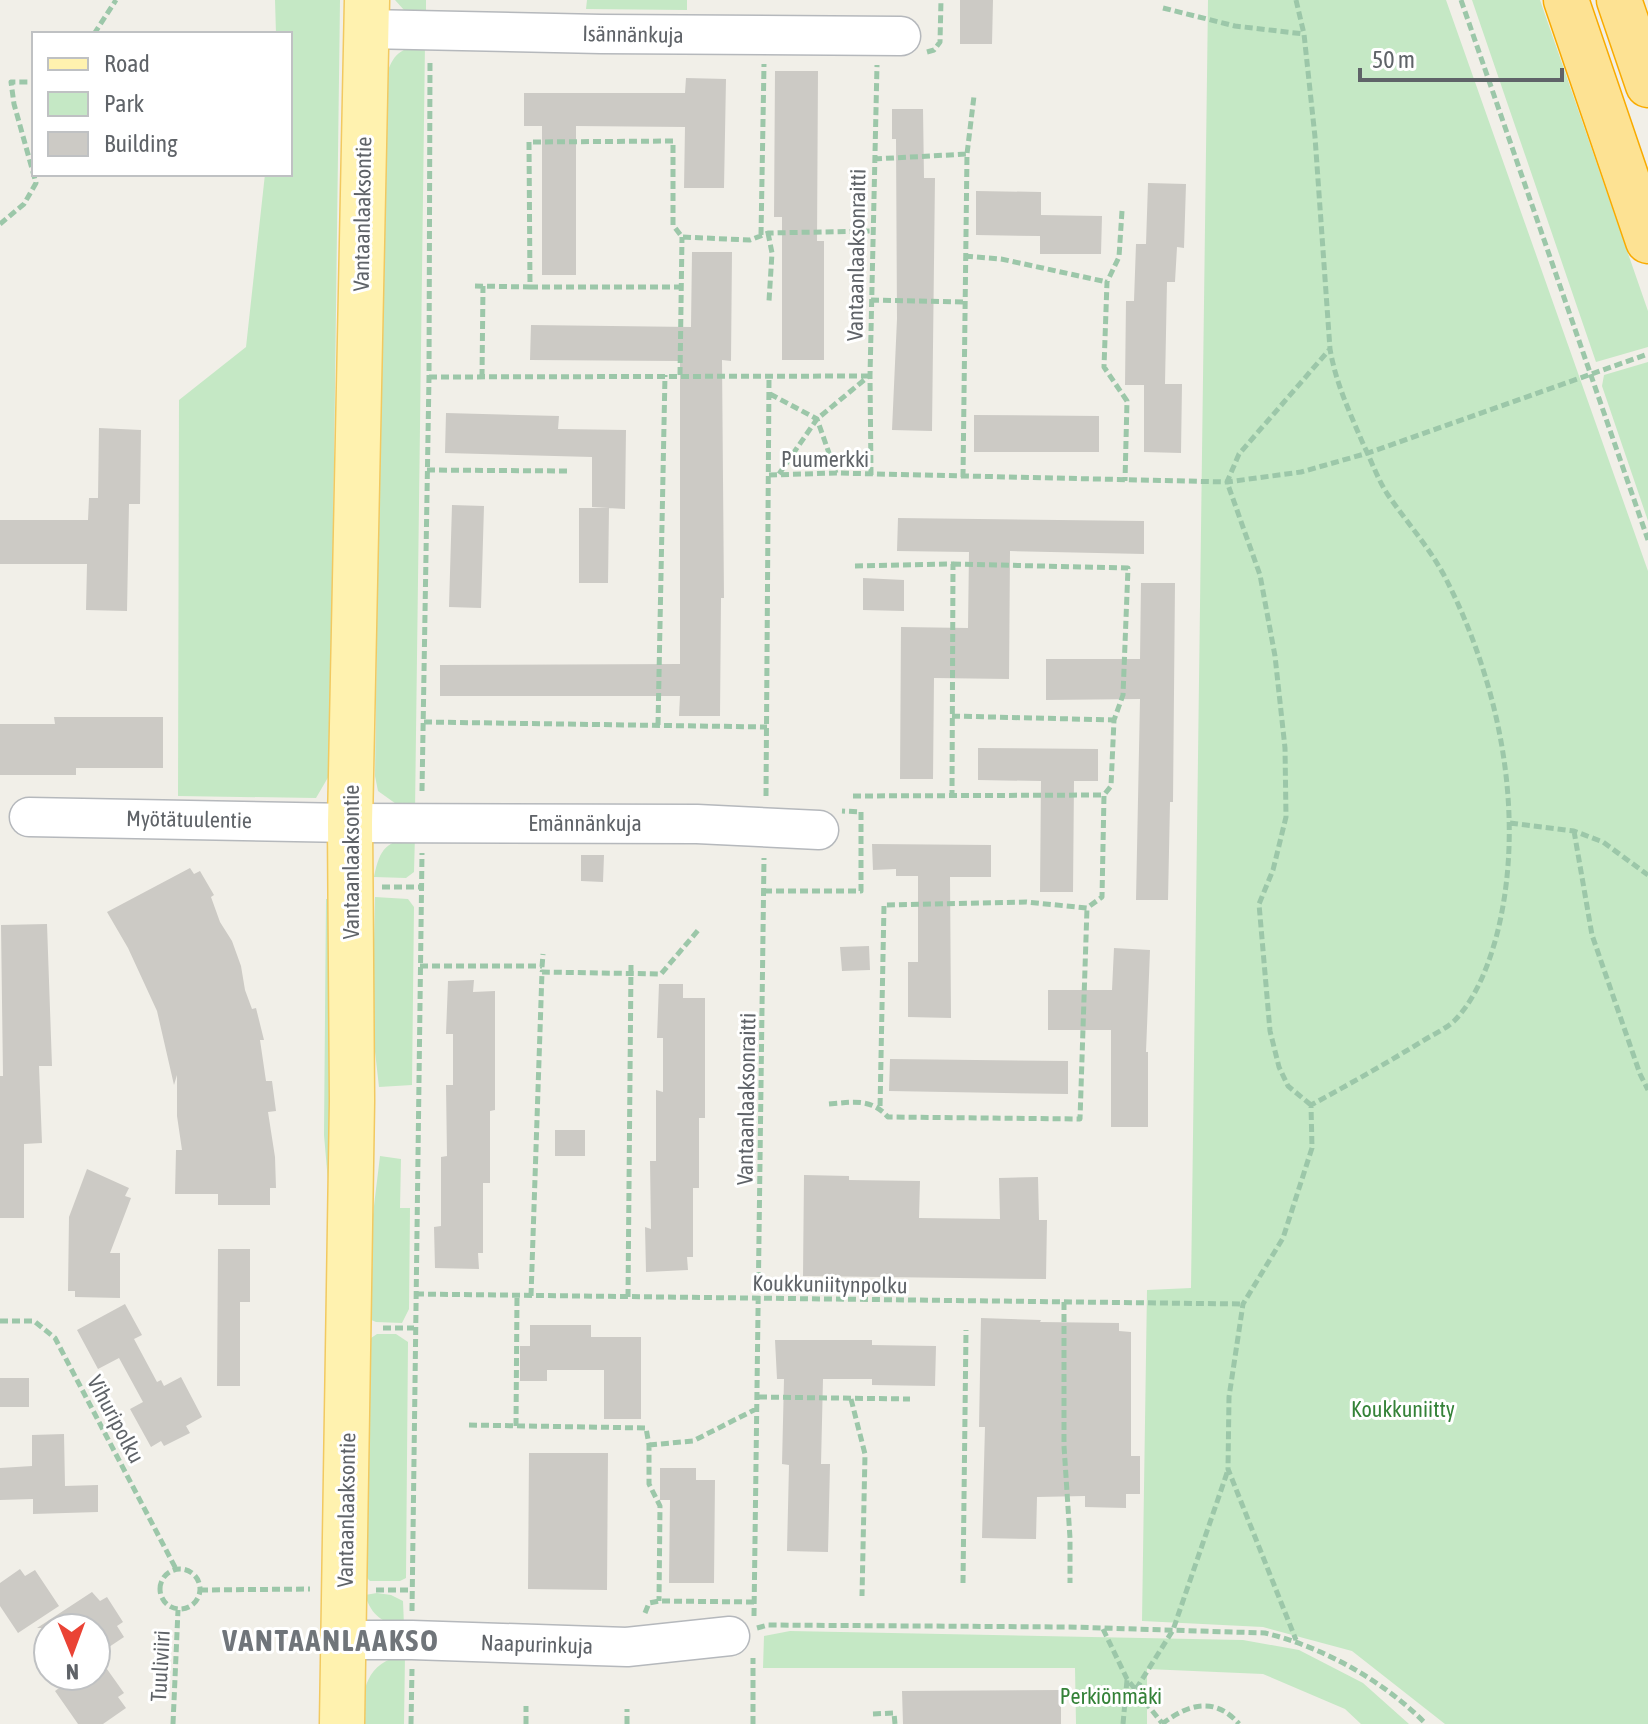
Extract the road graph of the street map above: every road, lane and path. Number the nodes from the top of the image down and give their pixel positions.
1 (116, 0) edge
2 (1296, 0) edge
3 (1461, 0) edge
4 (1566, 0) edge
5 (1619, 0) edge
6 (1163, 8) dead end
7 (366, 14) edge
8 (431, 30) junction
9 (95, 32) edge
10 (1304, 34) junction
11 (889, 36) joint
12 (764, 74) dead end
13 (32, 82) edge
14 (1648, 85) edge
15 (974, 96) dead end
16 (967, 154) junction
17 (874, 159) junction
18 (32, 169) edge
19 (34, 176) edge
20 (1122, 211) dead end
21 (0, 224) edge
22 (873, 231) junction
23 (764, 234) junction
24 (682, 237) junction
25 (1648, 241) edge
26 (965, 256) junction
27 (1107, 282) junction
28 (475, 286) dead end
29 (483, 286) junction
30 (530, 287) junction
31 (680, 287) junction
32 (871, 300) junction
33 (769, 301) dead end
34 (964, 302) junction
35 (1330, 349) junction
36 (1648, 354) edge
37 (1591, 373) junction
38 (665, 375) junction
39 (680, 375) junction
40 (870, 376) junction
41 (429, 377) junction
42 (482, 377) junction
43 (769, 378) junction
44 (770, 394) junction
45 (817, 419) junction
46 (1368, 453) junction
47 (427, 470) junction
48 (568, 471) dead end
49 (836, 473) junction
50 (779, 474) junction
51 (769, 475) junction
52 (871, 475) junction
53 (963, 477) junction
54 (1125, 481) junction
55 (1227, 482) junction
56 (1648, 540) edge
57 (953, 564) junction
58 (855, 566) dead end
59 (952, 716) junction
60 (1114, 720) junction
61 (423, 722) junction
62 (658, 725) junction
63 (767, 727) junction
64 (952, 795) junction
65 (1104, 795) junction
66 (853, 796) dead end
67 (29, 817) dead end
68 (350, 823) junction
69 (422, 823) junction
70 (1510, 823) junction
71 (765, 826) junction
72 (819, 830) dead end
73 (1574, 831) junction
74 (1648, 875) edge
75 (1087, 908) junction
76 (700, 928) dead end
77 (543, 954) dead end
78 (631, 965) dead end
79 (420, 966) junction
80 (542, 969) junction
81 (631, 976) junction
82 (1648, 1090) edge
83 (829, 1104) dead end
84 (1311, 1105) junction
85 (880, 1109) junction
86 (416, 1294) junction
87 (517, 1295) junction
88 (531, 1296) junction
89 (628, 1297) junction
90 (760, 1299) junction
91 (1064, 1302) junction
92 (1243, 1304) junction
93 (0, 1321) edge
94 (966, 1330) dead end
95 (759, 1397) junction
96 (851, 1399) junction
97 (910, 1399) dead end
98 (758, 1408) junction
99 (469, 1425) dead end
100 (516, 1426) junction
101 (649, 1445) junction
102 (1228, 1469) junction
103 (176, 1569) junction
104 (963, 1583) dead end
105 (1070, 1583) dead end
106 (200, 1590) junction
107 (411, 1590) junction
108 (320, 1594) junction
109 (862, 1596) dead end
110 (659, 1601) dead end
111 (178, 1610) junction
112 (1103, 1629) junction
113 (1173, 1630) junction
114 (343, 1640) junction
115 (412, 1640) junction
116 (746, 1640) junction
117 (1296, 1640) junction
118 (1127, 1679) junction
119 (1136, 1689) junction
120 (526, 1706) dead end
121 (627, 1709) dead end
122 (873, 1714) dead end
123 (173, 1724) edge
124 (342, 1724) edge
125 (411, 1724) edge
126 (526, 1724) edge
127 (627, 1724) edge
128 (753, 1724) edge
129 (895, 1724) edge
130 (1123, 1724) edge
131 (1162, 1724) edge
132 (1239, 1724) edge
133 (1426, 1724) edge

1 - 9 path
2 - 10 path
3 - 37 path
4 - 25 highway
5 - 14 highway
6 - 10 path
7 - 8 street, Isännänkuja
7 - 68 main road, Vantaanlaaksontie
8 - 11 street, Isännänkuja
8 - 41 path
10 - 35 path
11 - 17 path, Vantaanlaaksonraitti
12 - 23 path
13 - 18 path
15 - 16 path
16 - 17 path
16 - 26 path
17 - 22 path, Vantaanlaaksonraitti
19 - 21 path
20 - 27 path
22 - 23 path
22 - 32 path, Vantaanlaaksonraitti
23 - 24 path
23 - 33 path
24 - 30 path
24 - 31 path
26 - 27 path
26 - 34 path
27 - 54 path
28 - 29 path
29 - 30 path
29 - 42 path
30 - 31 path
31 - 39 path
32 - 34 path
32 - 40 path, Vantaanlaaksonraitti
34 - 53 path
35 - 46 path
35 - 55 path
36 - 37 path, Puumerkki
37 - 46 path, Puumerkki
37 - 56 path
38 - 39 path
38 - 42 path
38 - 62 path
39 - 43 path
40 - 43 path
40 - 45 path
40 - 52 path, Vantaanlaaksonraitti
41 - 42 path
41 - 47 path
43 - 44 path, Puumerkki
44 - 45 path
44 - 51 path, Puumerkki
45 - 49 path
45 - 50 path
46 - 55 path, Puumerkki
46 - 70 path
47 - 48 path
47 - 61 path
49 - 50 path, Puumerkki
49 - 52 path, Puumerkki
50 - 51 path, Puumerkki
51 - 63 path, Vantaanlaaksonraitti
52 - 53 path, Puumerkki
53 - 54 path, Puumerkki
54 - 55 path, Puumerkki
55 - 84 path
57 - 58 path
57 - 59 path
57 - 60 path
59 - 60 path
59 - 64 path
60 - 65 path
61 - 62 path
61 - 69 path
62 - 63 path
63 - 71 path, Vantaanlaaksonraitti
64 - 65 path
64 - 66 path
65 - 75 path
67 - 68 street, Myötätuulentie
68 - 69 street, Emännänkuja
68 - 108 main road, Vantaanlaaksontie
69 - 71 street, Emännänkuja
69 - 79 path
70 - 73 path
70 - 84 path
71 - 72 street, Emännänkuja
71 - 90 path, Vantaanlaaksonraitti
73 - 74 path
73 - 82 path
75 - 85 path
75 - 85 path
76 - 81 path
77 - 80 path
78 - 81 path
79 - 80 path
79 - 86 path
80 - 81 path
80 - 88 path
81 - 89 path
83 - 85 path
84 - 92 path
86 - 87 path, Koukkuniitynpolku
86 - 107 path
87 - 88 path, Koukkuniitynpolku
87 - 100 path
88 - 89 path, Koukkuniitynpolku
89 - 90 path, Koukkuniitynpolku
90 - 91 path, Koukkuniitynpolku
90 - 95 path, Vantaanlaaksonraitti
91 - 92 path, Koukkuniitynpolku
91 - 105 path
92 - 102 path
93 - 103 path, Vihuripolku
94 - 104 path
95 - 96 path
95 - 98 path, Vantaanlaaksonraitti
96 - 97 path
96 - 109 path
98 - 101 path
98 - 116 path, Vantaanlaaksonraitti
99 - 100 path
100 - 101 path
101 - 110 path
102 - 113 path
102 - 117 path
103 - 106 path
103 - 111 path
106 - 108 path
106 - 111 path
107 - 108 path
107 - 115 path
108 - 114 main road, Vantaanlaaksontie
111 - 123 path, Tuuliviiri
112 - 113 path
112 - 116 path
112 - 118 path
113 - 117 path
113 - 119 path
114 - 115 street, Naapurinkuja
114 - 124 main road, Vantaanlaaksontie
115 - 116 street, Naapurinkuja
115 - 125 path
116 - 128 path, Vantaanlaaksonraitti
117 - 133 path
118 - 119 path
118 - 130 path
119 - 131 path
120 - 126 path
121 - 127 path
122 - 129 path
131 - 132 path

